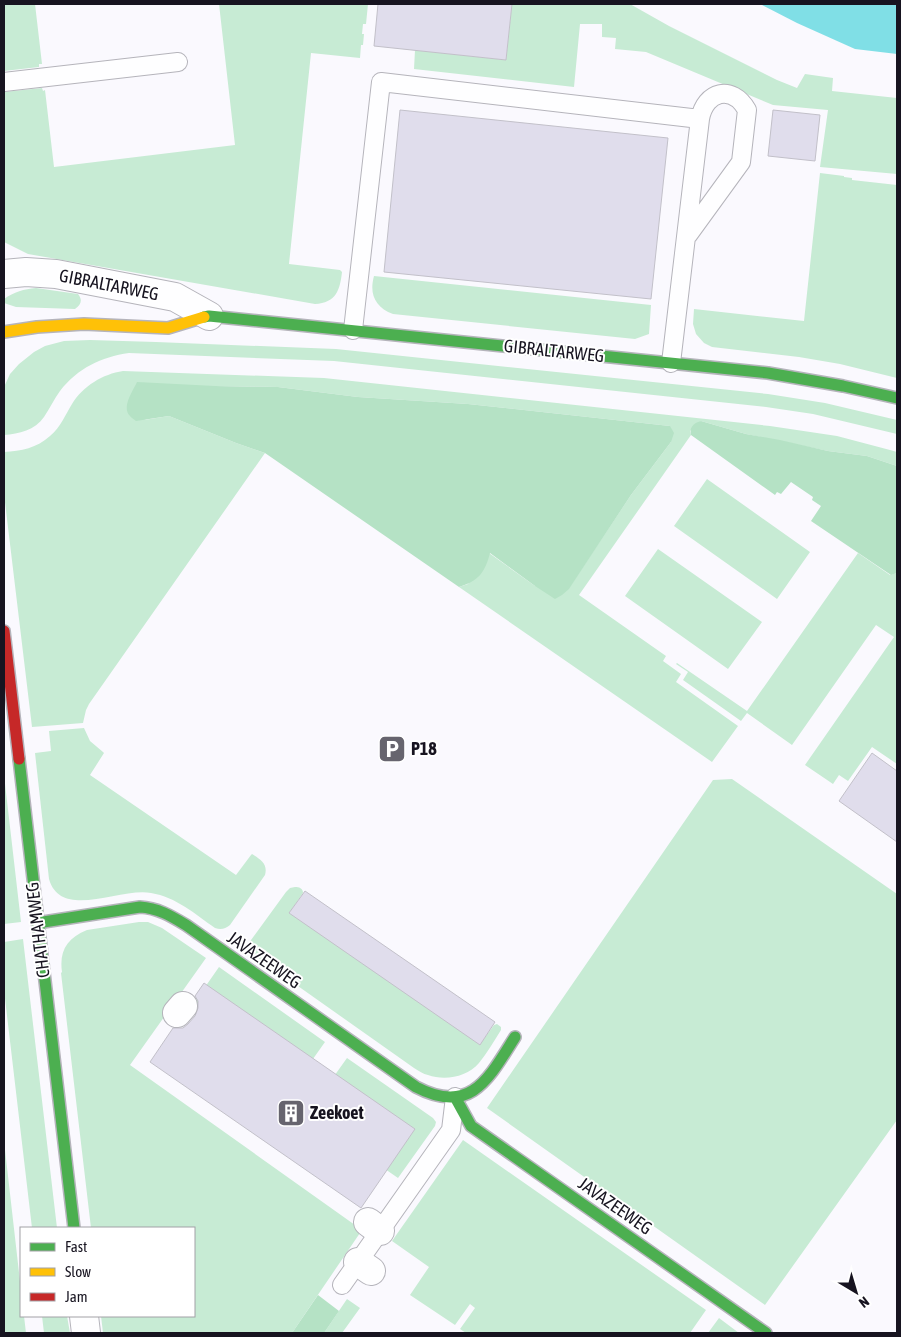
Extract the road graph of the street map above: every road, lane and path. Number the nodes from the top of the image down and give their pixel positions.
1 (178, 62) dead end
2 (4, 82) edge
3 (700, 119) junction
4 (686, 238) junction
5 (4, 274) edge
6 (209, 316) junction
7 (353, 330) junction
8 (4, 332) edge
9 (671, 363) junction
10 (897, 398) edge
11 (4, 631) edge
12 (8, 709) edge
13 (37, 922) junction
14 (515, 1037) dead end
15 (455, 1097) junction
16 (74, 1227) edge
17 (342, 1285) dead end
18 (84, 1317) edge
19 (86, 1333) edge
20 (766, 1333) edge

1 - 2 lane
3 - 4 lane
3 - 4 lane
3 - 7 lane
4 - 9 lane
5 - 6 street, GIBRALTARWEG
6 - 7 street, GIBRALTARWEG
6 - 8 street, GIBRALTARWEG
7 - 9 street, GIBRALTARWEG
9 - 10 street, GIBRALTARWEG
11 - 12 street, CHATHAMWEG
12 - 13 street, CHATHAMWEG
13 - 15 street, JAVAZEEWEG
13 - 16 street, CHATHAMWEG
14 - 15 street, JAVAZEEWEG
15 - 17 lane
15 - 20 street, JAVAZEEWEG
18 - 19 street

